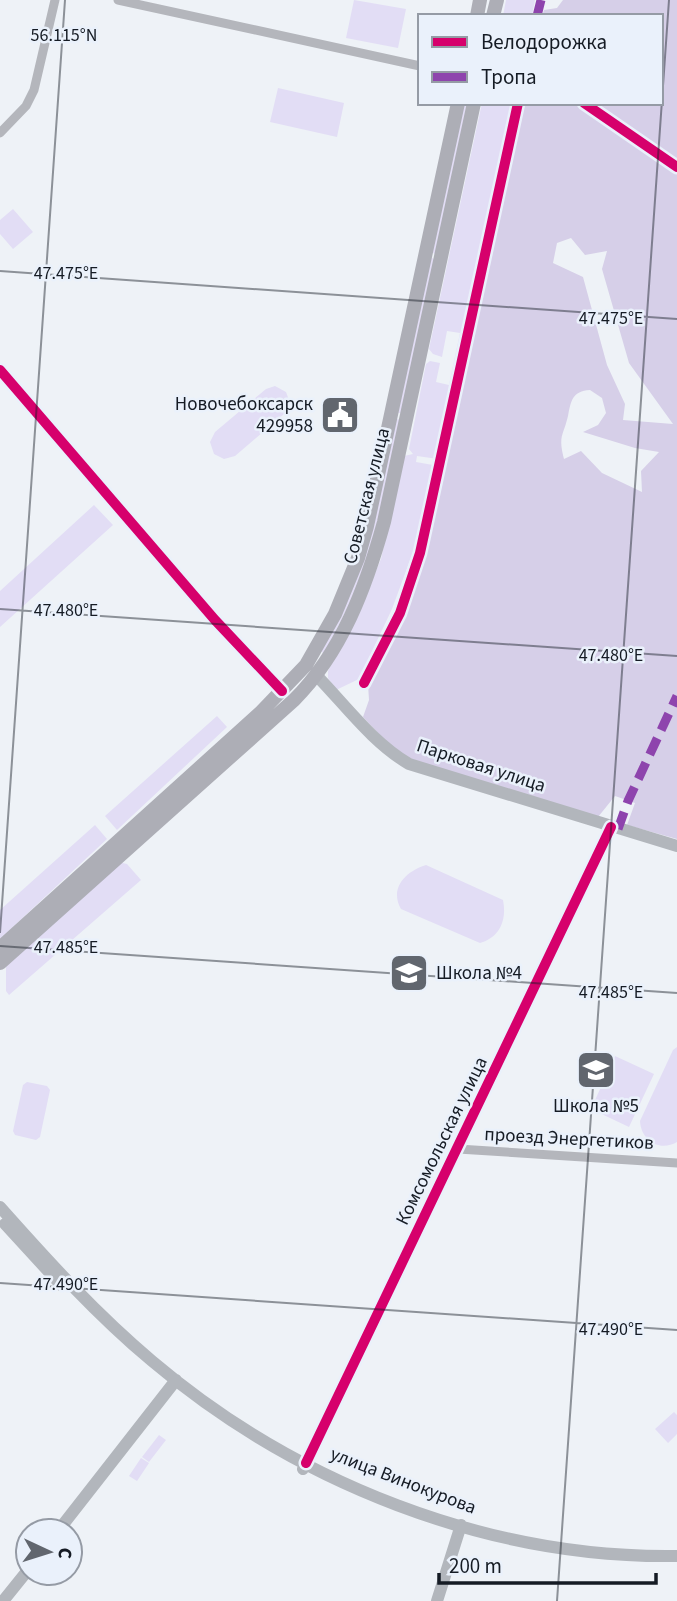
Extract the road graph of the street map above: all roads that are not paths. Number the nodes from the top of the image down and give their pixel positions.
1 (55, 0) edge
2 (118, 0) edge
3 (418, 66) edge
4 (458, 105) edge
5 (474, 105) edge
6 (0, 133) edge
7 (0, 370) edge
8 (312, 670) junction
9 (282, 691) junction
10 (611, 827) junction
11 (677, 846) edge
12 (0, 948) edge
13 (0, 963) edge
14 (458, 1149) junction
15 (677, 1163) edge
16 (0, 1207) edge
17 (0, 1219) edge
18 (149, 1363) junction
19 (174, 1383) junction
20 (304, 1466) junction
21 (69, 1517) edge
22 (459, 1529) junction
23 (580, 1556) junction
24 (677, 1556) edge
25 (677, 1564) edge
26 (15, 1587) edge
27 (4, 1601) edge
28 (437, 1601) edge

1 - 6 street
2 - 3 street
4 - 8 main road, Советская улица
5 - 8 main road, Советская улица
7 - 9 street
8 - 9 main road, Советская улица
8 - 10 street, Парковая улица
8 - 13 main road, Советская улица
9 - 12 main road, Советская улица
10 - 11 street, Парковая улица
10 - 14 street, Комсомольская улица
14 - 15 street, проезд Энергетиков
14 - 20 street, Комсомольская улица
16 - 18 street, улица Винокурова
17 - 18 street, улица Винокурова
18 - 19 street, улица Винокурова
19 - 20 street, улица Винокурова
19 - 21 street
20 - 22 street, улица Винокурова
22 - 23 street, улица Винокурова
22 - 28 street
23 - 24 street, улица Винокурова
23 - 25 street, улица Винокурова
24 - 25 street
26 - 27 street

